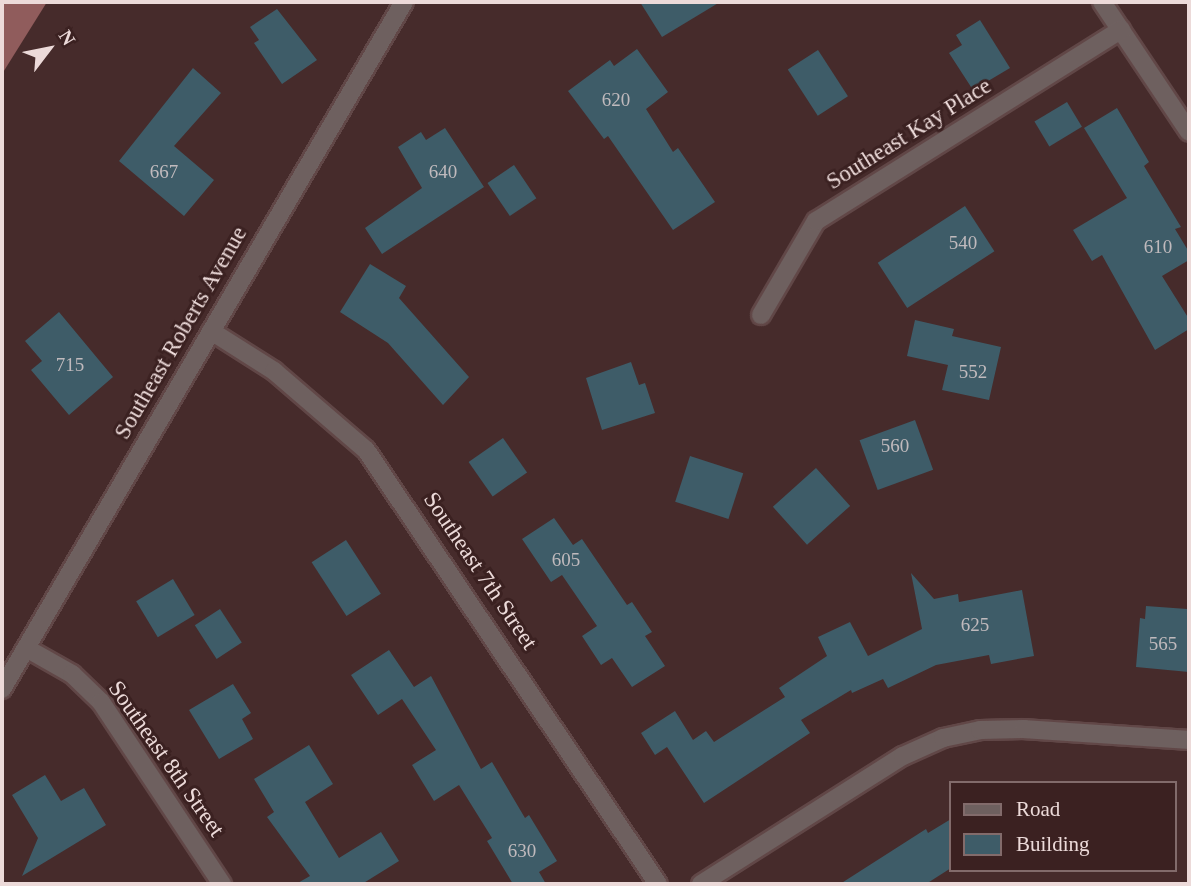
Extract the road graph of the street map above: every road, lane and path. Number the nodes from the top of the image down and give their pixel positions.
1 (404, 2) edge
2 (1102, 2) edge
3 (1121, 30) junction
4 (1189, 132) edge
5 (761, 315) dead end
6 (211, 331) junction
7 (26, 648) junction
8 (2, 689) edge
9 (1189, 740) edge
10 (217, 883) edge
11 (658, 884) edge
12 (701, 884) edge

1 - 6 street, Southeast Roberts Avenue
2 - 3 street
3 - 4 street
3 - 5 street, Southeast Kay Place
6 - 7 street, Southeast Roberts Avenue
6 - 11 street, Southeast 7th Street
7 - 8 street, Southeast Roberts Avenue
7 - 10 street, Southeast 8th Street
9 - 12 street

